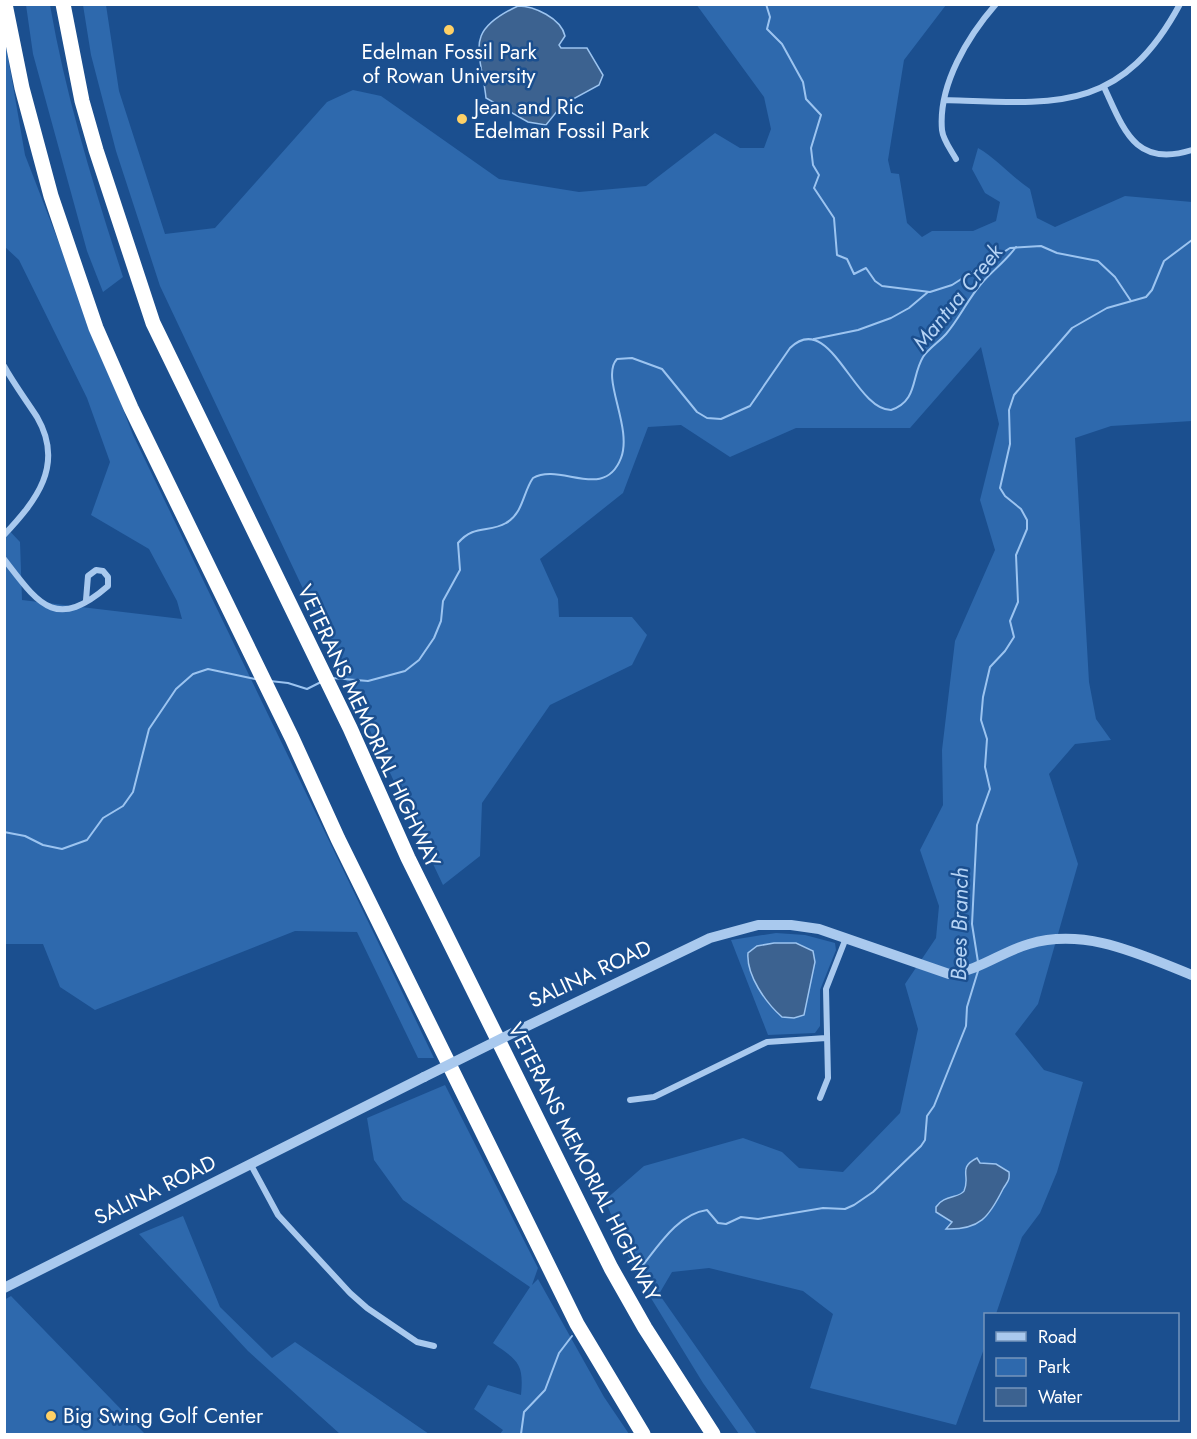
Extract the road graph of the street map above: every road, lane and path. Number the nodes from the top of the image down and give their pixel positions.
1 (5, 4) edge
2 (63, 4) edge
3 (996, 4) edge
4 (1180, 4) edge
5 (1104, 87) junction
6 (946, 100) junction
7 (1192, 150) edge
8 (956, 159) dead end
9 (4, 366) edge
10 (4, 536) edge
11 (4, 559) edge
12 (86, 600) junction
13 (846, 937) junction
14 (1192, 975) edge
15 (826, 1038) junction
16 (819, 1098) dead end
17 (630, 1100) dead end
18 (251, 1165) junction
19 (4, 1288) edge
20 (434, 1346) dead end
21 (643, 1434) edge
22 (713, 1434) edge

1 - 21 highway
2 - 22 highway, VETERANS MEMORIAL HIGHWAY
3 - 6 street
4 - 5 street
5 - 6 street
5 - 7 street
6 - 8 street
9 - 10 street
11 - 12 street
12 - 12 street
13 - 14 street, SALINA ROAD
13 - 15 street
13 - 18 street, SALINA ROAD, bridge
15 - 16 street
15 - 17 street
18 - 19 street, SALINA ROAD
18 - 20 street

